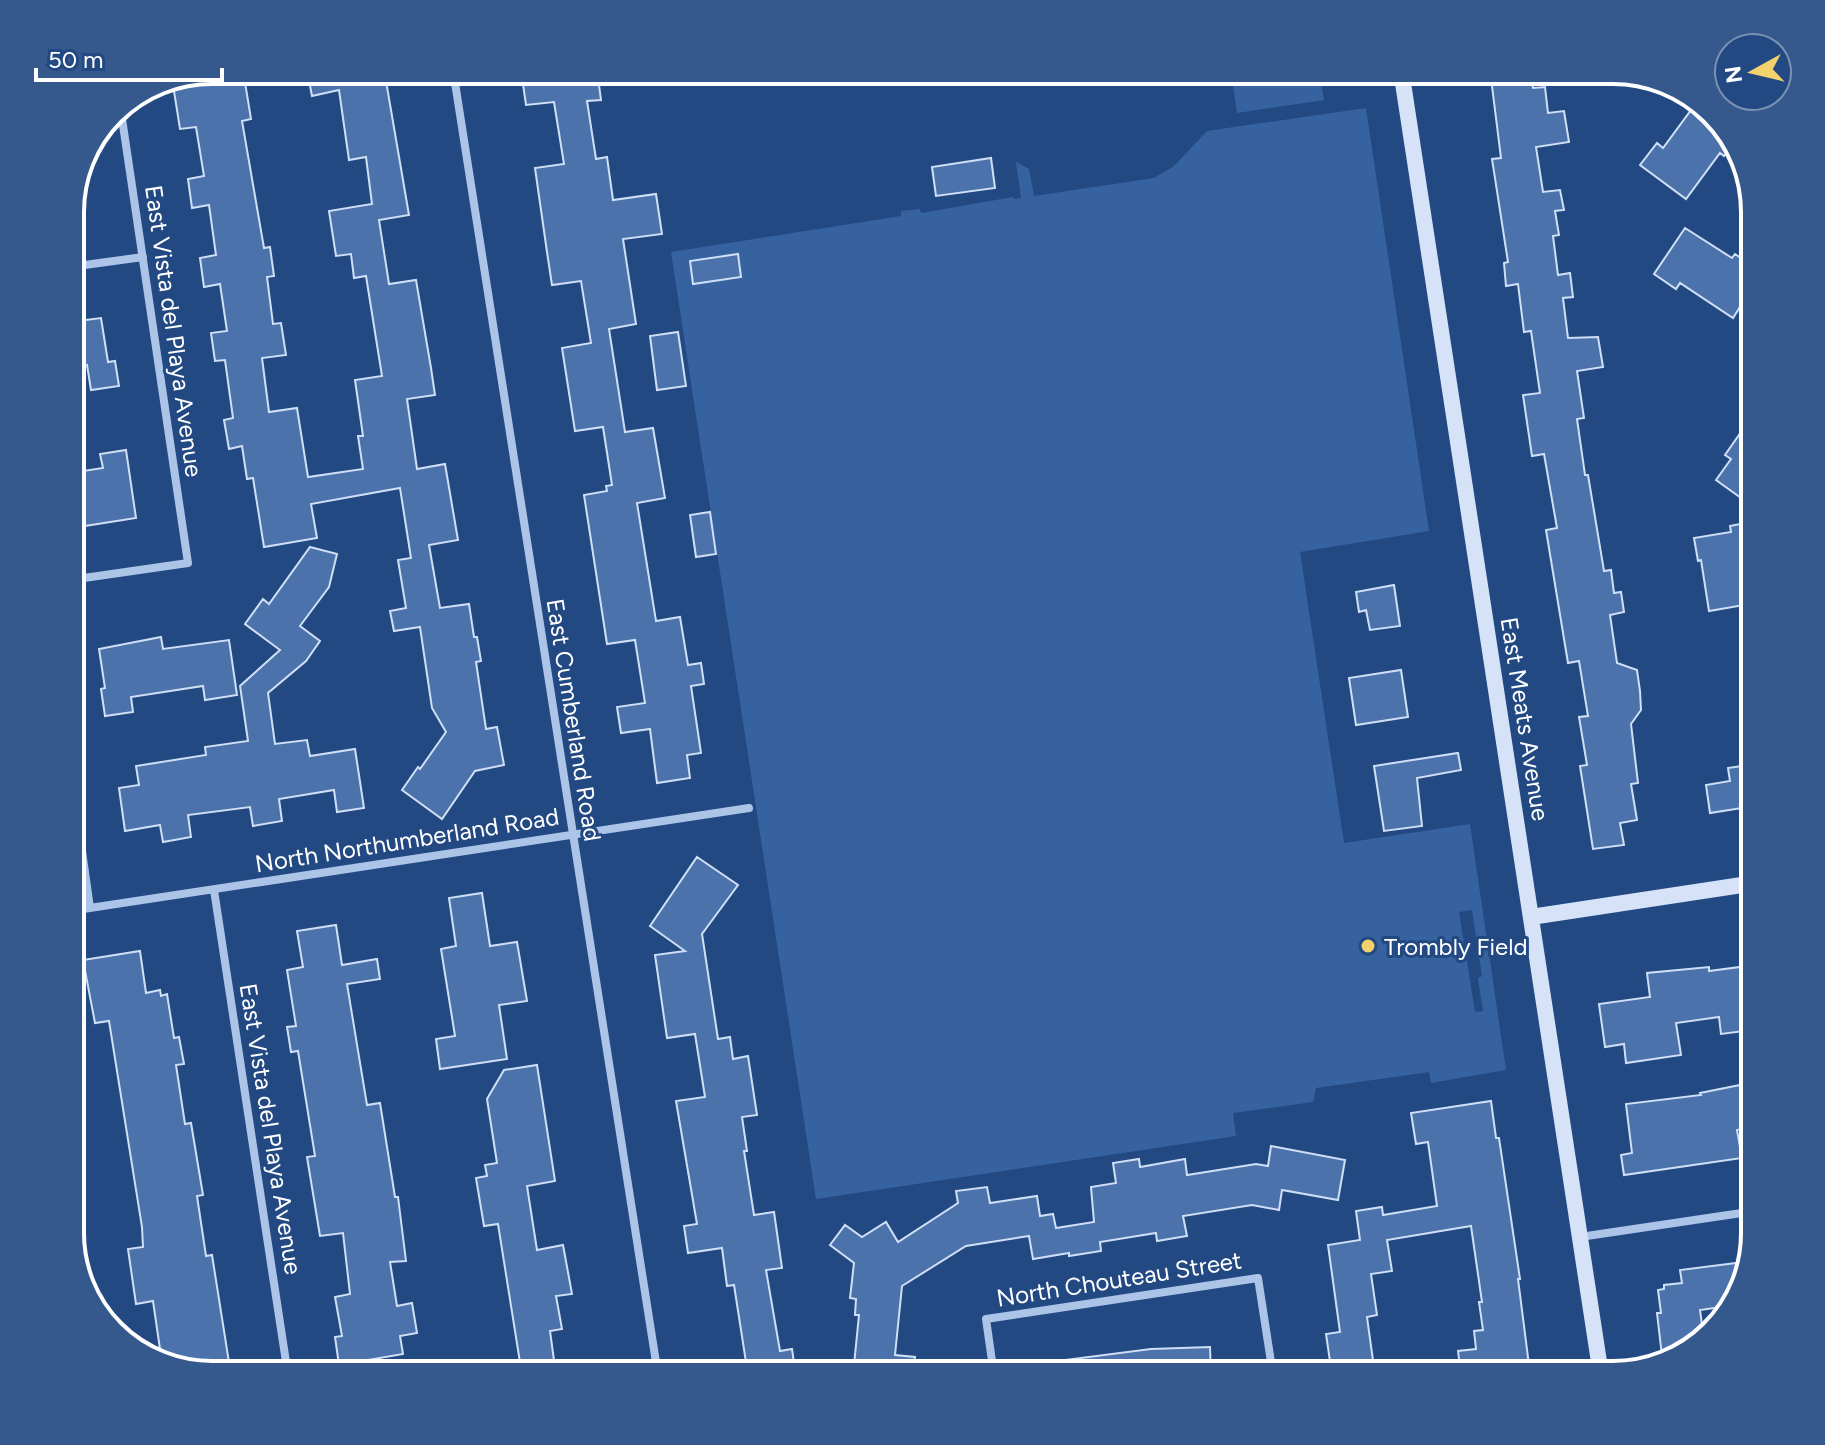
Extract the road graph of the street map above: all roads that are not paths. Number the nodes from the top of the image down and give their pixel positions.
1 (455, 84) edge
2 (1403, 84) edge
3 (122, 120) edge
4 (143, 257) junction
5 (84, 265) edge
6 (84, 578) edge
7 (749, 808) dead end
8 (572, 834) junction
9 (84, 865) edge
10 (1741, 885) edge
11 (214, 890) junction
12 (90, 908) junction
13 (84, 909) edge
14 (1531, 917) junction
15 (1741, 1213) edge
16 (1580, 1237) junction
17 (286, 1361) edge
18 (656, 1361) edge
19 (992, 1361) edge
20 (1271, 1361) edge
21 (1599, 1361) edge

1 - 8 street, East Cumberland Road
2 - 14 street, East Meats Avenue
3 - 4 street, East Vista del Playa Avenue
4 - 5 street
4 - 6 street, East Vista del Playa Avenue
7 - 8 street, North Northumberland Road
8 - 11 street, North Northumberland Road
8 - 18 street, East Cumberland Road
9 - 12 street
10 - 14 street
11 - 12 street, North Northumberland Road
11 - 17 street, East Vista del Playa Avenue
12 - 13 street, North Northumberland Road
14 - 16 street, East Meats Avenue
15 - 16 street
16 - 21 street, East Meats Avenue
19 - 20 street, North Chouteau Street

